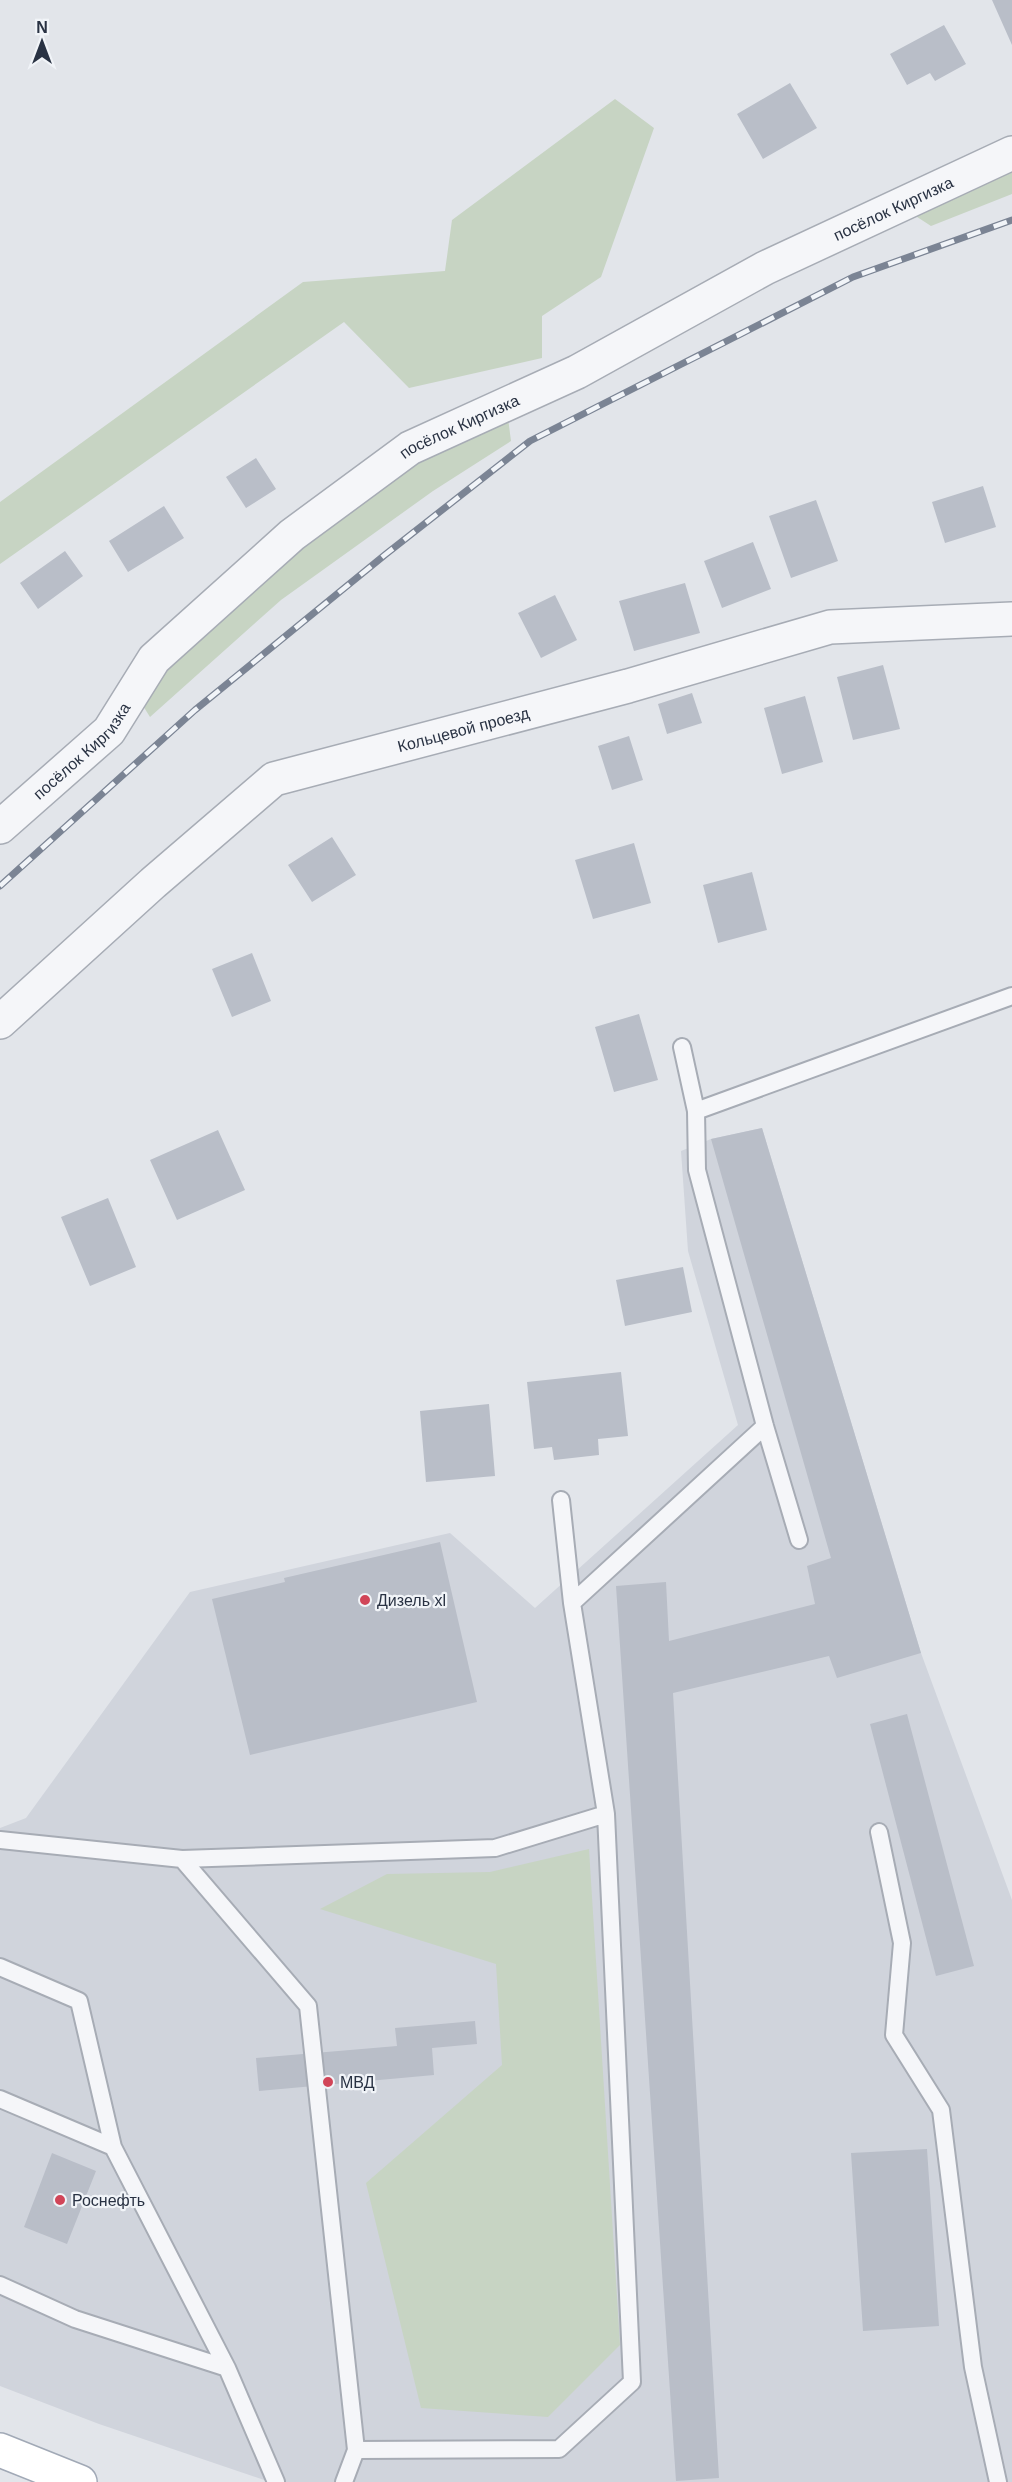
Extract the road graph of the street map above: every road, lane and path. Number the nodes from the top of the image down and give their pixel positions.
1 (1012, 153) edge
2 (1012, 619) edge
3 (0, 827) edge
4 (1012, 996) edge
5 (0, 1022) edge
6 (682, 1047) dead end
7 (696, 1111) junction
8 (765, 1426) junction
9 (561, 1500) dead end
10 (799, 1540) dead end
11 (572, 1604) junction
12 (606, 1814) junction
13 (879, 1832) dead end
14 (0, 1840) edge
15 (182, 1859) junction
16 (0, 1967) edge
17 (0, 2099) edge
18 (113, 2147) junction
19 (0, 2285) edge
20 (227, 2368) junction
21 (0, 2450) edge
22 (356, 2450) junction
23 (76, 2481) edge
24 (276, 2482) edge
25 (344, 2482) edge
26 (998, 2482) edge

1 - 3 street, посёлок Киргизка
2 - 5 street, Кольцевой проезд
4 - 7 lane
6 - 7 lane
7 - 8 lane
8 - 10 lane
8 - 11 lane
9 - 11 lane
11 - 12 lane
12 - 15 lane
12 - 22 lane
13 - 26 lane
14 - 15 lane
15 - 22 lane
16 - 18 lane
17 - 18 lane
18 - 20 lane
19 - 20 lane
20 - 24 lane
21 - 23 main road
22 - 25 lane

